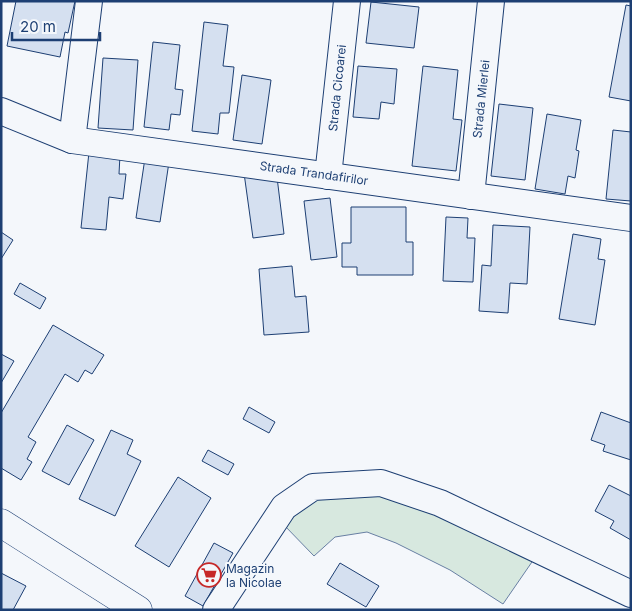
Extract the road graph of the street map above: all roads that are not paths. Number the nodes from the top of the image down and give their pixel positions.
1 (89, 1) edge
2 (347, 1) edge
3 (492, 1) edge
4 (1, 111) edge
5 (72, 140) junction
6 (328, 176) junction
7 (471, 196) junction
8 (631, 218) edge
9 (1, 523) edge
10 (631, 594) edge
11 (138, 610) edge
12 (216, 610) edge

1 - 5 street
2 - 6 street, Strada Cicoarei
3 - 7 street, Strada Mierlei
4 - 5 street, Strada Trandafirilor
5 - 6 street, Strada Trandafirilor
6 - 7 street, Strada Trandafirilor
7 - 8 street, Strada Trandafirilor
9 - 11 main road
10 - 12 street

